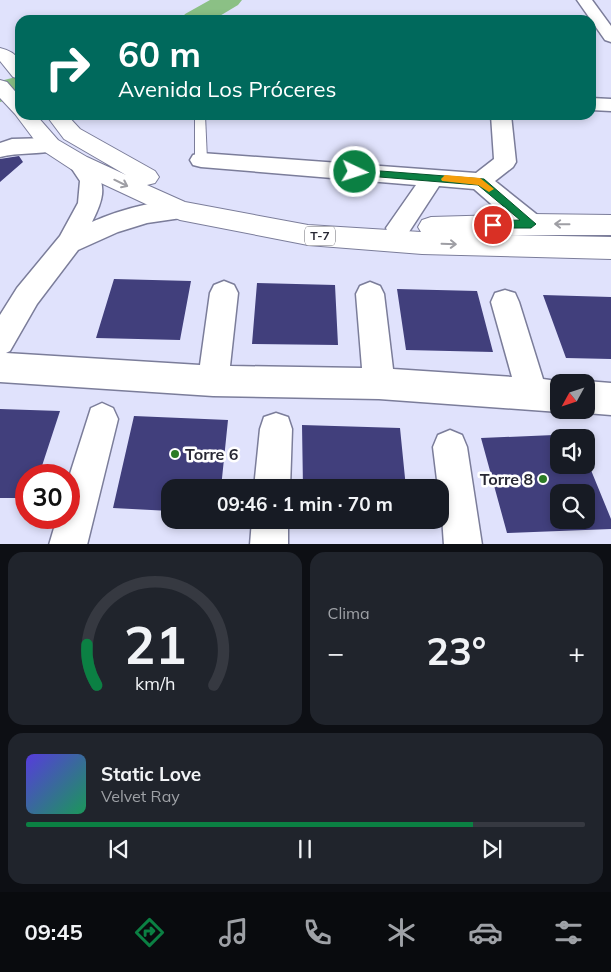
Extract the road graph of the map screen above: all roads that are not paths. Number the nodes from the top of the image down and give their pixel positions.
1 (584, 0) edge
2 (605, 22) edge
3 (611, 37) edge
4 (0, 86) edge
5 (15, 103) edge
6 (596, 104) edge
7 (611, 104) edge
8 (31, 120) edge
9 (56, 120) edge
10 (200, 120) edge
11 (501, 120) edge
12 (57, 140) junction
13 (0, 150) edge
14 (201, 160) joint
15 (79, 163) junction
16 (433, 178) junction
17 (480, 181) junction
18 (180, 211) junction
19 (531, 224) junction
20 (611, 225) edge
21 (398, 228) junction
22 (69, 242) junction
23 (611, 248) edge
24 (224, 293) dead end
25 (370, 294) dead end
26 (505, 302) dead end
27 (0, 341) edge
28 (0, 366) edge
29 (213, 381) junction
30 (379, 384) junction
31 (546, 395) edge
32 (595, 398) edge
33 (611, 399) edge
34 (102, 419) dead end
35 (276, 429) dead end
36 (450, 447) dead end
37 (273, 479) edge
38 (270, 529) edge
39 (68, 544) edge
40 (269, 544) edge
41 (463, 544) edge

1 - 2 street
2 - 3 street
4 - 5 highway
6 - 7 street
8 - 12 highway, T-7
9 - 12 highway, T-7
10 - 14 lane
11 - 17 street
12 - 13 street
12 - 15 highway, T-7
12 - 21 highway, T-7
14 - 16 street
15 -> 18 highway, T-7
15 - 22 street
16 - 17 street
16 - 21 street
17 - 19 street
18 - 22 street
18 -> 23 highway, T-7
20 -> 19 highway, T-7
19 - 21 highway, T-7
22 - 27 street
24 - 29 street
25 - 30 street
26 - 31 street
28 - 29 street
29 - 30 street
30 - 31 street
32 - 33 street
34 - 39 street
35 - 37 street
36 - 41 street
38 - 40 street

